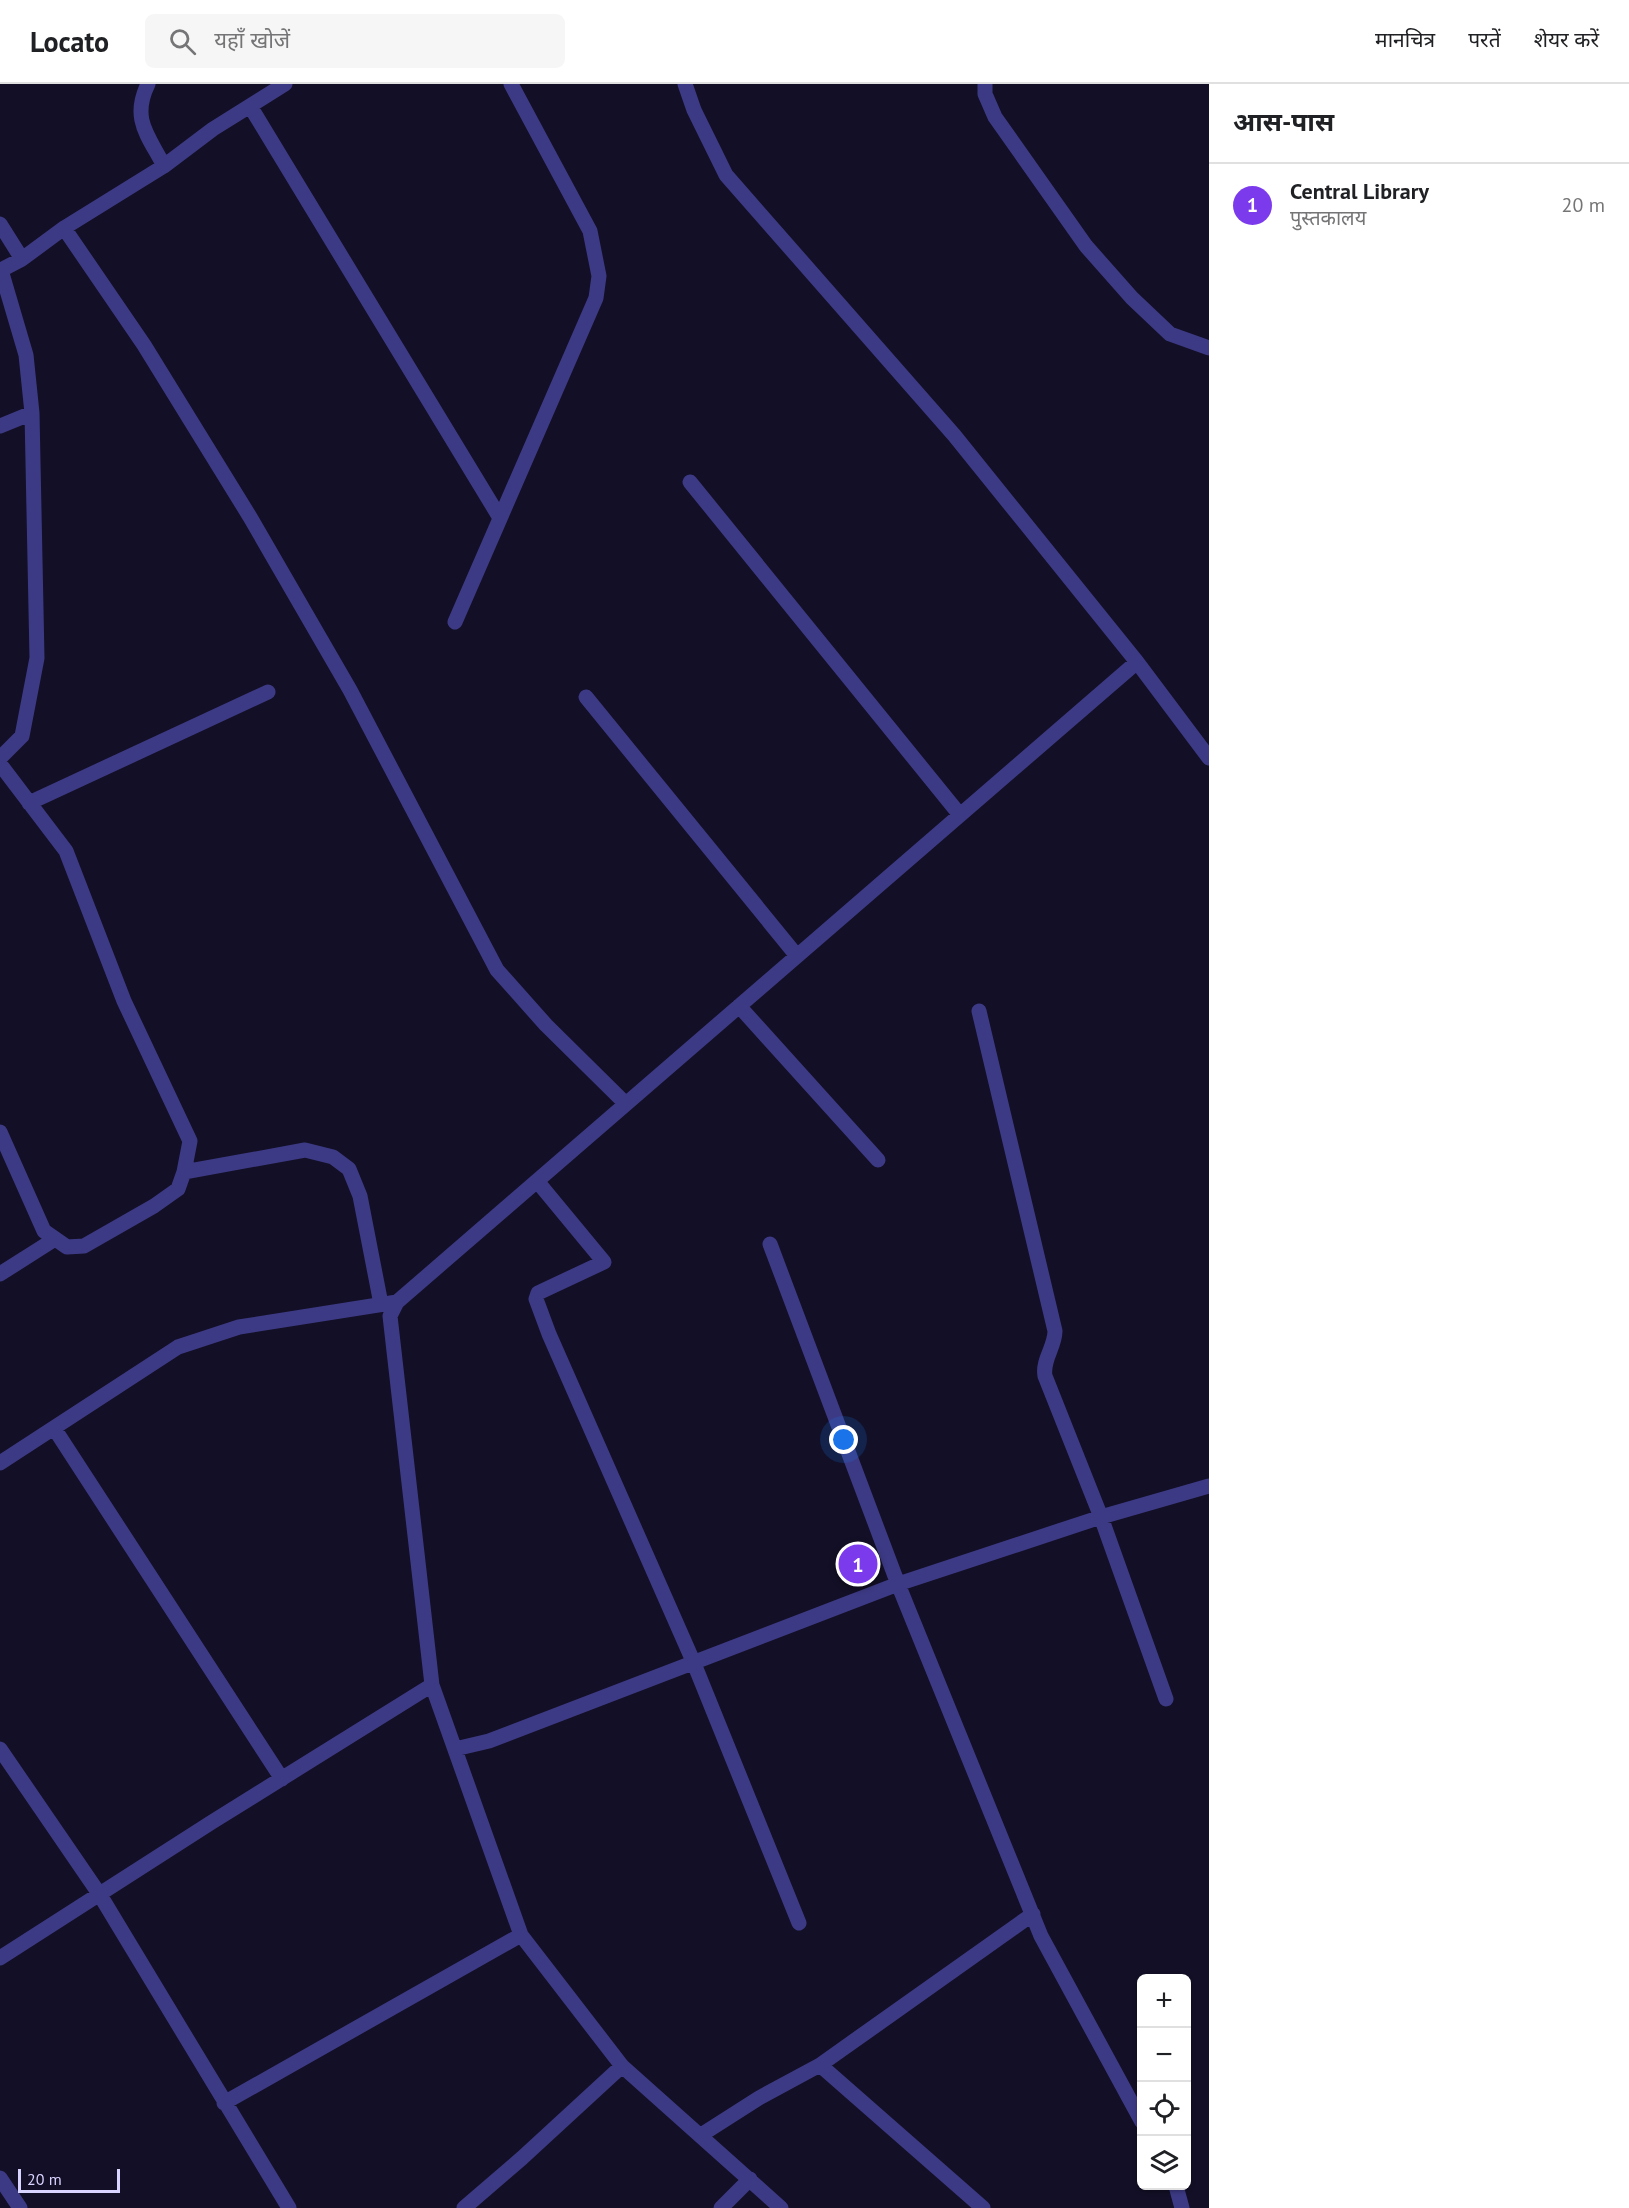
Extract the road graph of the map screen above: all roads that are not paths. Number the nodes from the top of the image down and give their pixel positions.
1 (148, 84) edge
2 (285, 84) edge
3 (511, 84) edge
4 (685, 84) edge
5 (985, 84) edge
6 (250, 106) junction
7 (165, 166) junction
8 (0, 224) edge
9 (64, 228) junction
10 (22, 259) junction
11 (4, 291) edge
12 (1209, 348) edge
13 (32, 413) junction
14 (0, 426) edge
15 (690, 482) dead end
16 (500, 518) junction
17 (455, 622) dead end
18 (1137, 662) junction
19 (268, 692) dead end
20 (586, 697) dead end
21 (0, 758) edge
22 (1209, 758) edge
23 (0, 764) edge
24 (29, 803) junction
25 (960, 815) junction
26 (797, 956) junction
27 (739, 1006) junction
28 (979, 1011) dead end
29 (626, 1104) junction
30 (0, 1132) edge
31 (878, 1160) dead end
32 (184, 1172) junction
33 (537, 1180) junction
34 (55, 1239) junction
35 (770, 1244) dead end
36 (0, 1274) edge
37 (389, 1303) junction
38 (54, 1428) junction
39 (0, 1463) edge
40 (1209, 1486) edge
41 (1101, 1517) junction
42 (898, 1584) junction
43 (693, 1661) junction
44 (432, 1685) junction
45 (1166, 1699) dead end
46 (0, 1749) edge
47 (454, 1749) junction
48 (282, 1779) junction
49 (100, 1894) junction
50 (1033, 1914) junction
51 (799, 1923) dead end
52 (521, 1935) junction
53 (0, 1958) edge
54 (820, 2065) junction
55 (622, 2066) junction
56 (224, 2103) junction
57 (1137, 2113) edge
58 (701, 2135) junction
59 (0, 2178) edge
60 (750, 2179) junction
61 (1177, 2190) edge
62 (20, 2208) edge
63 (289, 2208) edge
64 (464, 2208) edge
65 (722, 2208) edge
66 (782, 2208) edge
67 (983, 2208) edge
68 (1182, 2208) edge

1 - 7 street
2 - 6 street
3 - 16 street
4 - 18 street
5 - 12 street
6 - 7 street
6 - 16 street
7 - 9 street
8 - 10 street
9 - 10 street
9 - 29 street
10 - 11 street
11 - 13 street
13 - 14 street
13 - 21 street
15 - 25 street
16 - 17 street
18 - 22 street
18 - 25 street
19 - 24 street
20 - 26 street
23 - 24 street
24 - 32 street
25 - 26 street
26 - 27 street
27 - 29 street
27 - 31 street
28 - 41 street
29 - 33 street
30 - 34 street
32 - 34 street
32 - 37 street
33 - 37 street
33 - 43 street
34 - 36 street
35 - 42 street
37 - 38 street
37 - 44 street
38 - 39 street
38 - 48 street
40 - 41 street
41 - 42 street
41 - 45 street
42 - 43 street
42 - 50 street
43 - 47 street
43 - 51 street
44 - 47 street
44 - 48 street
46 - 49 street
47 - 52 street
48 - 49 street
49 - 53 street
49 - 56 street
50 - 54 street
50 - 57 street
52 - 55 street
52 - 56 street
54 - 58 street
54 - 67 street
55 - 58 street
55 - 64 street
56 - 63 street
58 - 60 street
59 - 62 street
60 - 65 street
60 - 66 street
61 - 68 street

